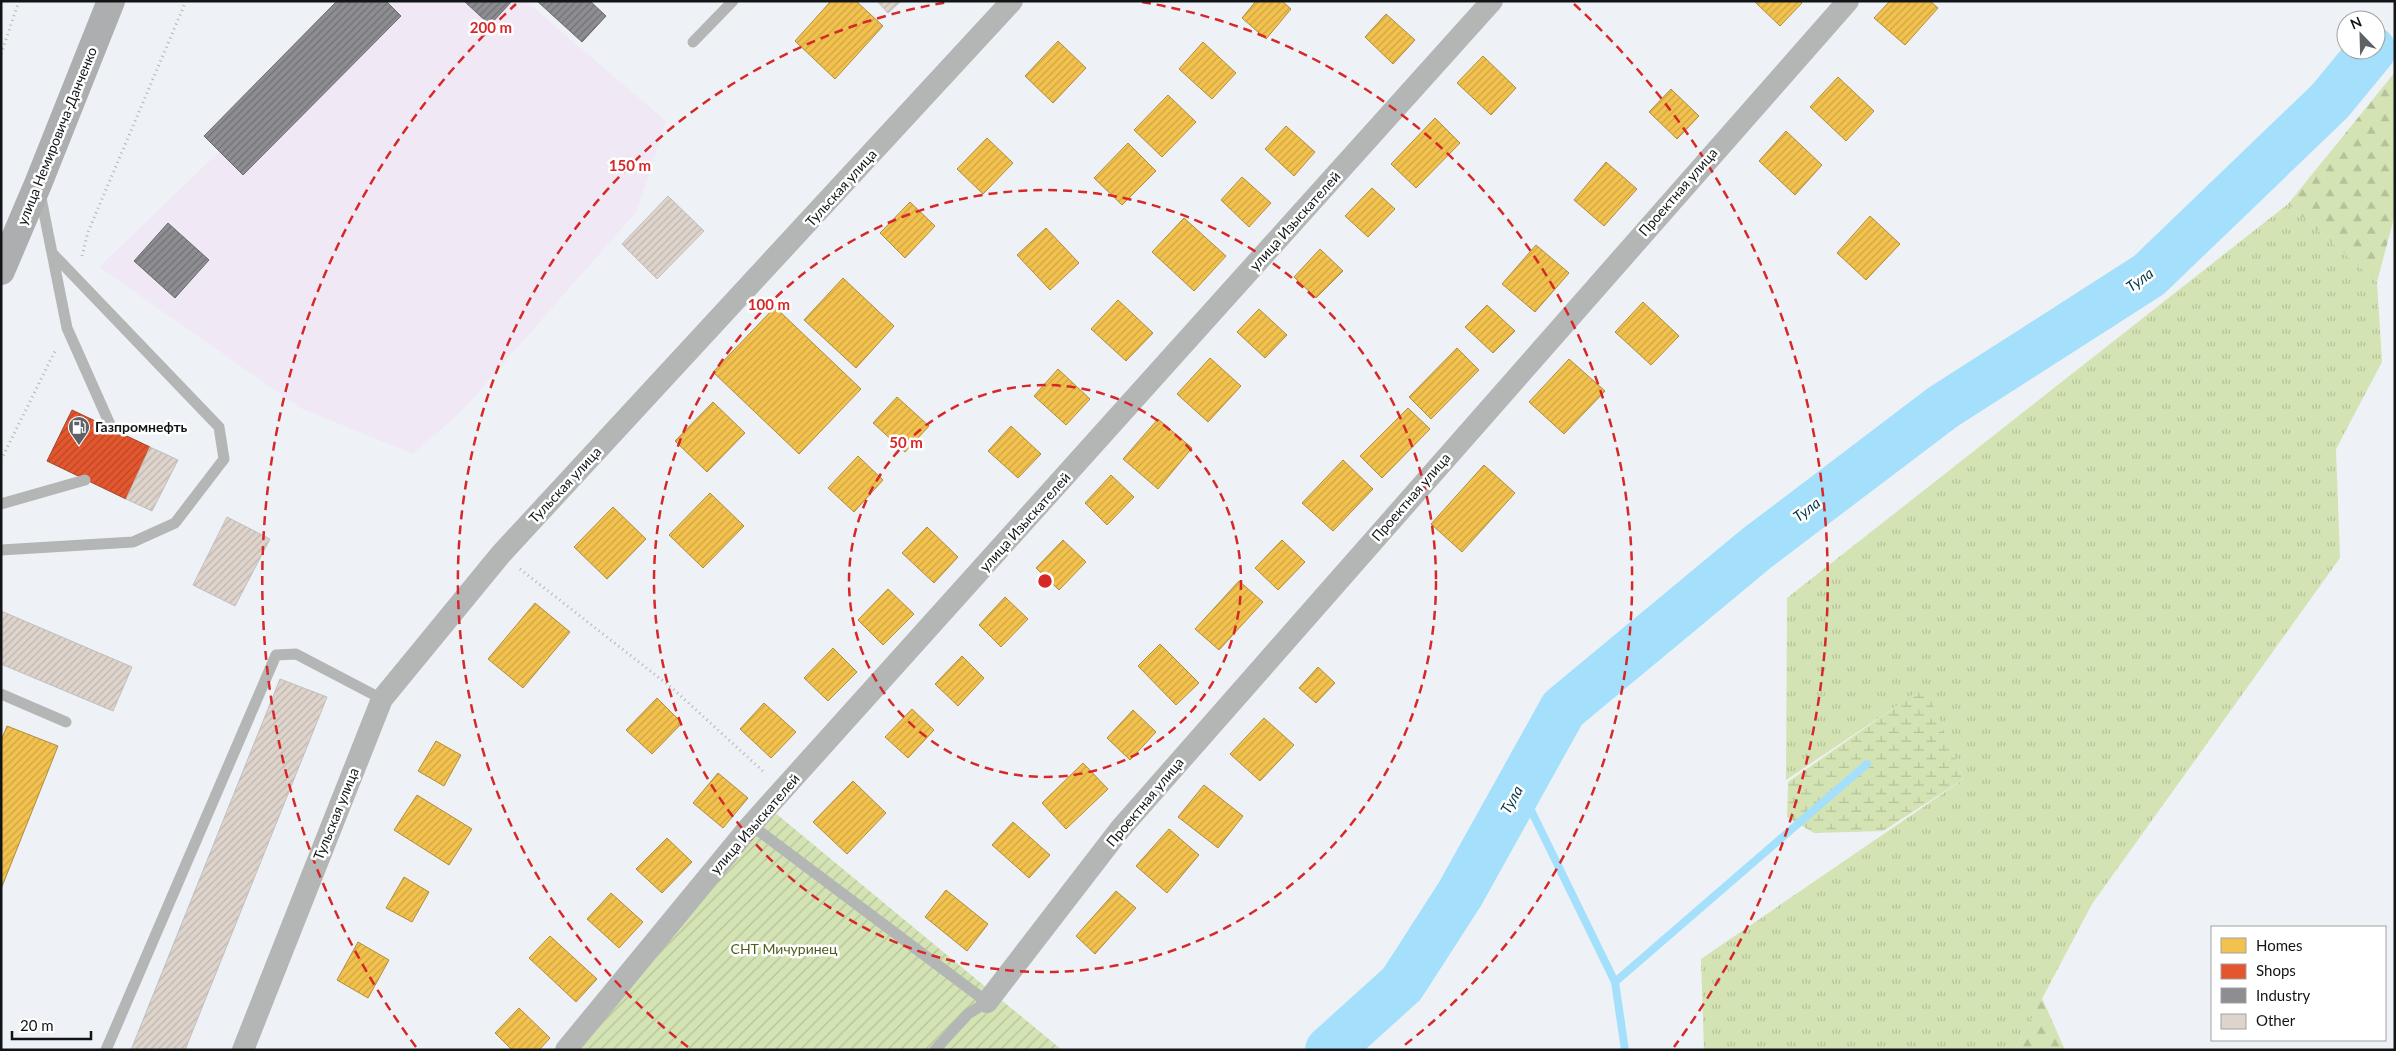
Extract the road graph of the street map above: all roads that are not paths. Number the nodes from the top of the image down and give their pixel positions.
1 (111, 1) edge
2 (733, 1) edge
3 (1012, 1) edge
4 (1492, 1) edge
5 (1848, 1) edge
6 (694, 42) dead end
7 (38, 184) junction
8 (52, 253) junction
9 (1, 271) edge
10 (112, 429) dead end
11 (85, 480) dead end
12 (1, 504) edge
13 (1, 550) edge
14 (1, 694) edge
15 (382, 699) junction
16 (66, 722) dead end
17 (751, 825) junction
18 (986, 1002) junction
19 (106, 1050) edge
20 (243, 1050) edge
21 (566, 1050) edge
22 (936, 1050) edge

1 - 7 main road, улица Немировича-Данченко
2 - 6 lane
3 - 15 street, Тульская улица
4 - 17 street, улица Изыскателей
5 - 18 street, Проектная улица
7 - 8 lane
7 - 9 main road, улица Немировича-Данченко
8 - 10 lane
8 - 13 lane
11 - 12 lane
14 - 16 lane
15 - 19 lane
15 - 20 street, Тульская улица
17 - 18 lane
17 - 21 street, улица Изыскателей
18 - 22 lane

